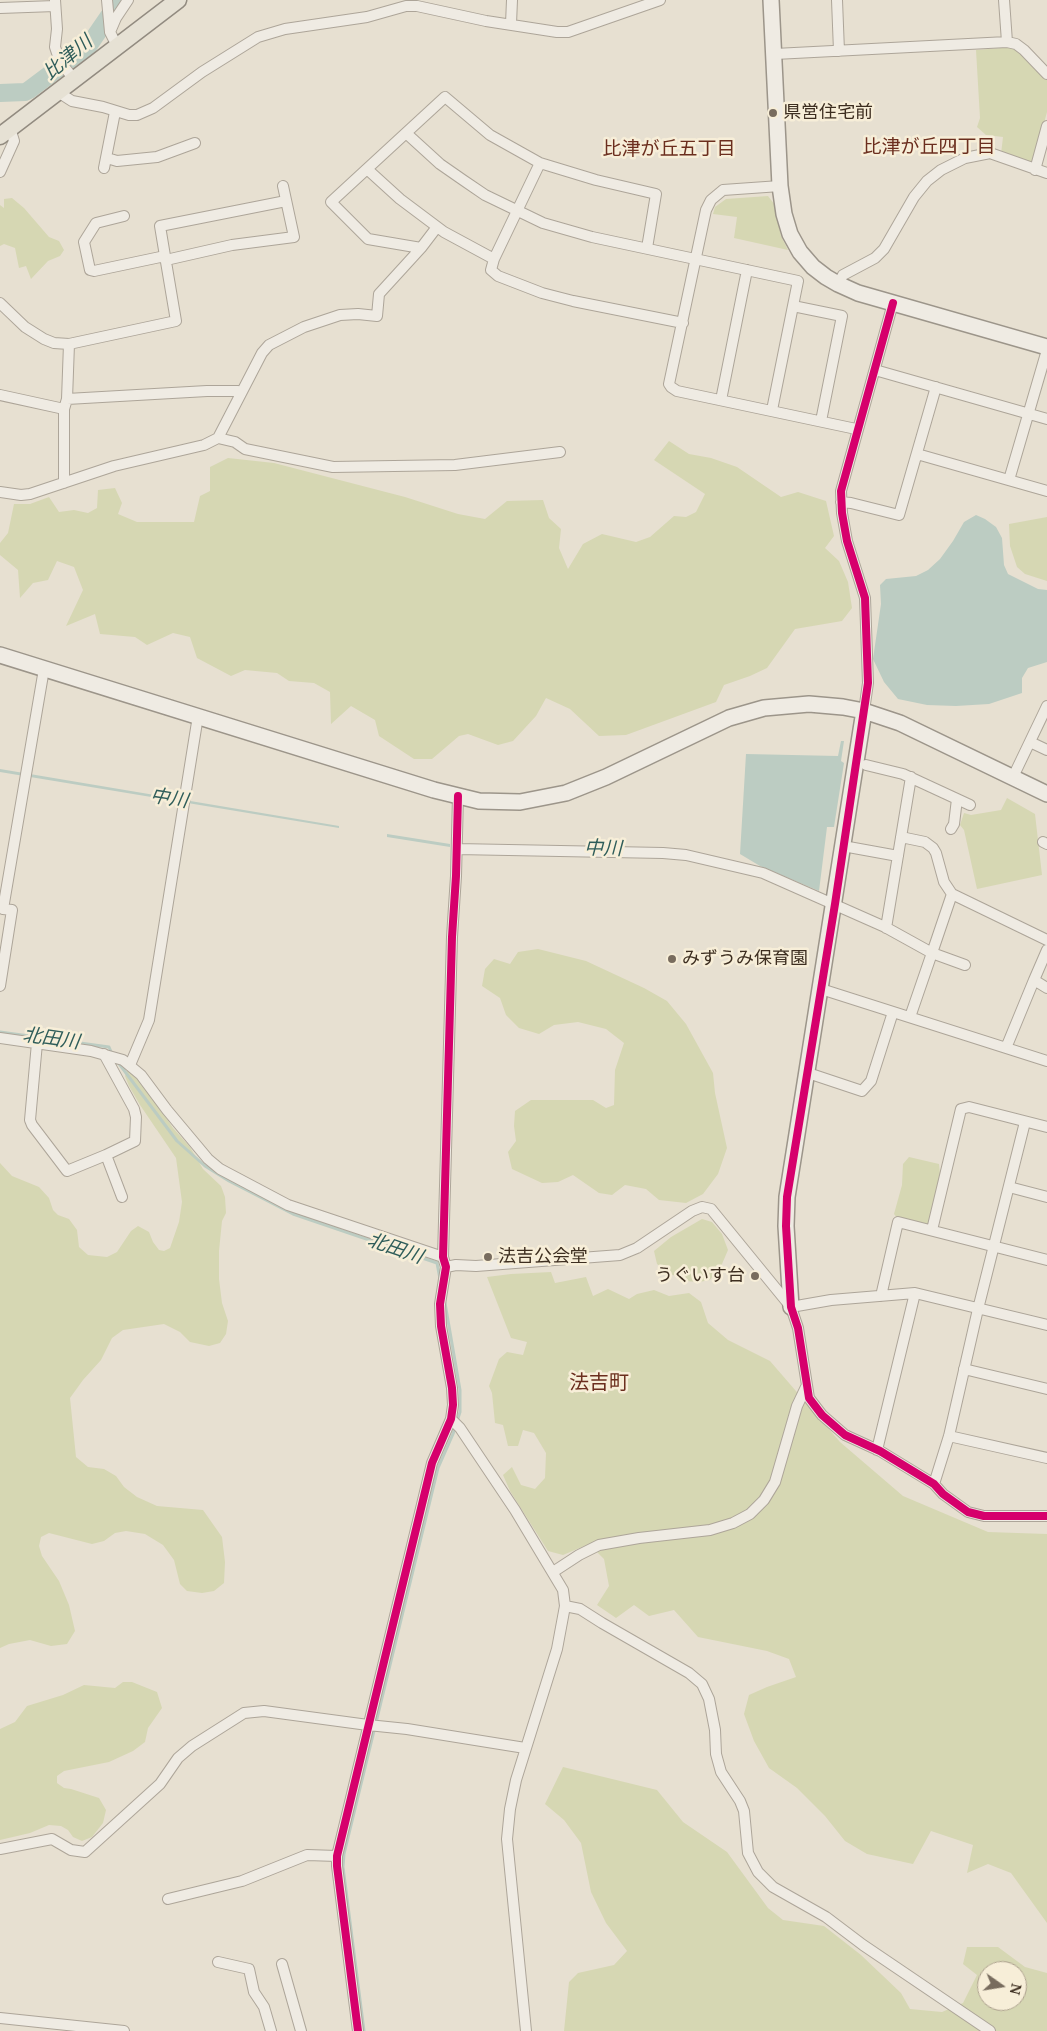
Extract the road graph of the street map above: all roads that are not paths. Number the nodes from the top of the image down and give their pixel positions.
1 (107, 0) edge
2 (128, 0) edge
3 (178, 0) edge
4 (512, 0) edge
5 (660, 0) edge
6 (771, 0) edge
7 (837, 0) edge
8 (1004, 0) edge
9 (55, 3) edge
10 (0, 8) edge
11 (511, 24) junction
12 (112, 35) junction
13 (1007, 42) junction
14 (839, 51) junction
15 (775, 54) junction
16 (66, 70) junction
17 (1047, 74) edge
18 (58, 92) junction
19 (115, 112) junction
20 (1047, 126) edge
21 (5, 132) edge
22 (406, 133) junction
23 (195, 142) dead end
24 (540, 163) junction
25 (367, 169) junction
26 (1035, 170) junction
27 (0, 172) edge
28 (1047, 174) edge
29 (283, 186) dead end
30 (780, 186) junction
31 (286, 201) junction
32 (517, 212) junction
33 (124, 216) dead end
34 (437, 227) junction
35 (421, 248) junction
36 (647, 248) junction
37 (166, 258) junction
38 (494, 259) junction
39 (695, 259) junction
40 (747, 270) junction
41 (838, 284) junction
42 (0, 303) edge
43 (893, 303) junction
44 (793, 306) junction
45 (682, 323) junction
46 (69, 344) junction
47 (1047, 348) edge
48 (875, 370) junction
49 (936, 387) junction
50 (241, 393) junction
51 (0, 395) edge
52 (721, 400) junction
53 (66, 404) junction
54 (772, 410) junction
55 (1028, 413) junction
56 (1047, 419) edge
57 (820, 421) junction
58 (856, 429) junction
59 (218, 438) junction
60 (560, 452) dead end
61 (918, 454) junction
62 (1009, 480) junction
63 (64, 484) junction
64 (1047, 491) edge
65 (0, 492) edge
66 (841, 502) junction
67 (0, 655) edge
68 (44, 669) junction
69 (1047, 706) edge
70 (864, 711) junction
71 (198, 716) junction
72 (1030, 742) junction
73 (1047, 750) edge
74 (866, 765) dead end
75 (911, 777) junction
76 (1012, 777) junction
77 (1047, 794) edge
78 (458, 796) junction
79 (957, 799) junction
80 (970, 805) dead end
81 (951, 829) dead end
82 (901, 837) junction
83 (843, 846) junction
84 (457, 847) junction
85 (898, 856) junction
86 (952, 894) junction
87 (835, 904) junction
88 (886, 928) junction
89 (1047, 940) edge
90 (1047, 950) edge
91 (932, 953) junction
92 (965, 965) dead end
93 (1034, 980) junction
94 (0, 986) edge
95 (1047, 988) edge
96 (821, 989) junction
97 (893, 1012) junction
98 (910, 1017) junction
99 (0, 1038) edge
100 (37, 1043) junction
101 (1006, 1048) junction
102 (107, 1055) junction
103 (1047, 1061) edge
104 (127, 1062) junction
105 (808, 1073) junction
106 (1026, 1122) junction
107 (1047, 1127) edge
108 (106, 1154) junction
109 (1008, 1187) junction
110 (1047, 1196) edge
111 (122, 1197) dead end
112 (932, 1230) junction
113 (993, 1246) junction
114 (1047, 1260) edge
115 (445, 1262) junction
116 (915, 1293) junction
117 (881, 1296) junction
118 (791, 1307) junction
119 (978, 1309) junction
120 (1047, 1325) edge
121 (964, 1368) junction
122 (806, 1388) junction
123 (1047, 1389) edge
124 (451, 1419) junction
125 (949, 1436) junction
126 (878, 1450) junction
127 (1047, 1458) edge
128 (934, 1484) junction
129 (1047, 1516) edge
130 (553, 1572) junction
131 (564, 1606) junction
132 (368, 1725) junction
133 (526, 1748) junction
134 (0, 1849) edge
135 (337, 1856) junction
136 (168, 1899) dead end
137 (218, 1962) dead end
138 (282, 1964) dead end
139 (0, 2018) edge
140 (32, 2026) edge
141 (81, 2029) edge
142 (124, 2031) edge
143 (271, 2031) edge
144 (301, 2031) edge
145 (358, 2031) edge
146 (526, 2031) edge
147 (990, 2031) edge

1 - 12 street
2 - 12 street
3 - 12 main road
4 - 11 street
5 - 11 street
6 - 15 street
7 - 14 street
8 - 13 street
9 - 10 street
9 - 16 street
11 - 19 street
12 - 16 main road
13 - 14 street
13 - 17 street
14 - 15 street
15 - 30 street
16 - 18 main road
18 - 19 street
18 - 21 main road
19 - 23 street
20 - 26 street
21 - 27 street
22 - 24 street
22 - 25 street
22 - 32 street
24 - 32 street
24 - 36 street
25 - 34 street
25 - 35 street
26 - 28 street
26 - 41 street
29 - 31 street
30 - 39 street
30 - 41 street
31 - 37 street
31 - 37 street
32 - 36 street
32 - 38 street
33 - 37 street
34 - 35 street
34 - 38 street
35 - 50 street
36 - 39 street
37 - 46 street
38 - 45 street
39 - 40 street
39 - 45 street
40 - 44 street
40 - 52 street
41 - 43 street
42 - 46 street
43 - 47 street
43 - 48 street
44 - 54 street
44 - 57 street
45 - 52 street
46 - 53 street
47 - 55 street
48 - 49 street
48 - 58 street
49 - 55 street
49 - 61 street
50 - 53 street
50 - 59 street
51 - 53 street
52 - 54 street
53 - 63 street
54 - 57 street
55 - 56 street
55 - 62 street
57 - 58 street
58 - 66 street
59 - 60 street
59 - 63 street
61 - 62 street
61 - 66 street
62 - 64 street
63 - 65 street
66 - 70 street
67 - 68 street
68 - 71 street
68 - 94 street
69 - 72 street
70 - 76 street
70 - 78 street
70 - 83 street
71 - 78 street
71 - 104 street
72 - 73 street
72 - 76 street
74 - 75 street
75 - 79 street
75 - 82 street
76 - 77 street
78 - 84 street
79 - 80 street
79 - 81 street
82 - 85 street
82 - 86 street
83 - 85 street
83 - 87 street
84 - 87 street
84 - 115 street
85 - 88 street
86 - 89 street
86 - 91 street
87 - 88 street
87 - 96 street
88 - 91 street
90 - 93 street
91 - 92 street
91 - 98 street
93 - 95 street
93 - 101 street
96 - 97 street
96 - 105 street
97 - 98 street
97 - 105 street
98 - 101 street
99 - 100 street
100 - 102 street
100 - 108 street
101 - 103 street
102 - 104 street
102 - 108 street
104 - 115 street
105 - 118 street
106 - 107 street
106 - 109 street
106 - 112 street
108 - 111 street
109 - 110 street
109 - 113 street
112 - 113 street
112 - 117 street
113 - 114 street
113 - 119 street
115 - 118 street
115 - 124 street
116 - 117 street
116 - 119 street
116 - 126 street
117 - 118 street
118 - 122 street
119 - 120 street
119 - 121 street
121 - 123 street
121 - 125 street
122 - 126 street
122 - 130 street
124 - 130 street
124 - 132 street
125 - 127 street
125 - 128 street
126 - 128 street
128 - 129 street
130 - 131 street
131 - 133 street
131 - 147 street
132 - 133 street
132 - 134 street
132 - 135 street
133 - 146 street
135 - 136 street
135 - 145 street
137 - 143 street
138 - 144 street
139 - 140 street
140 - 141 street
141 - 142 street

